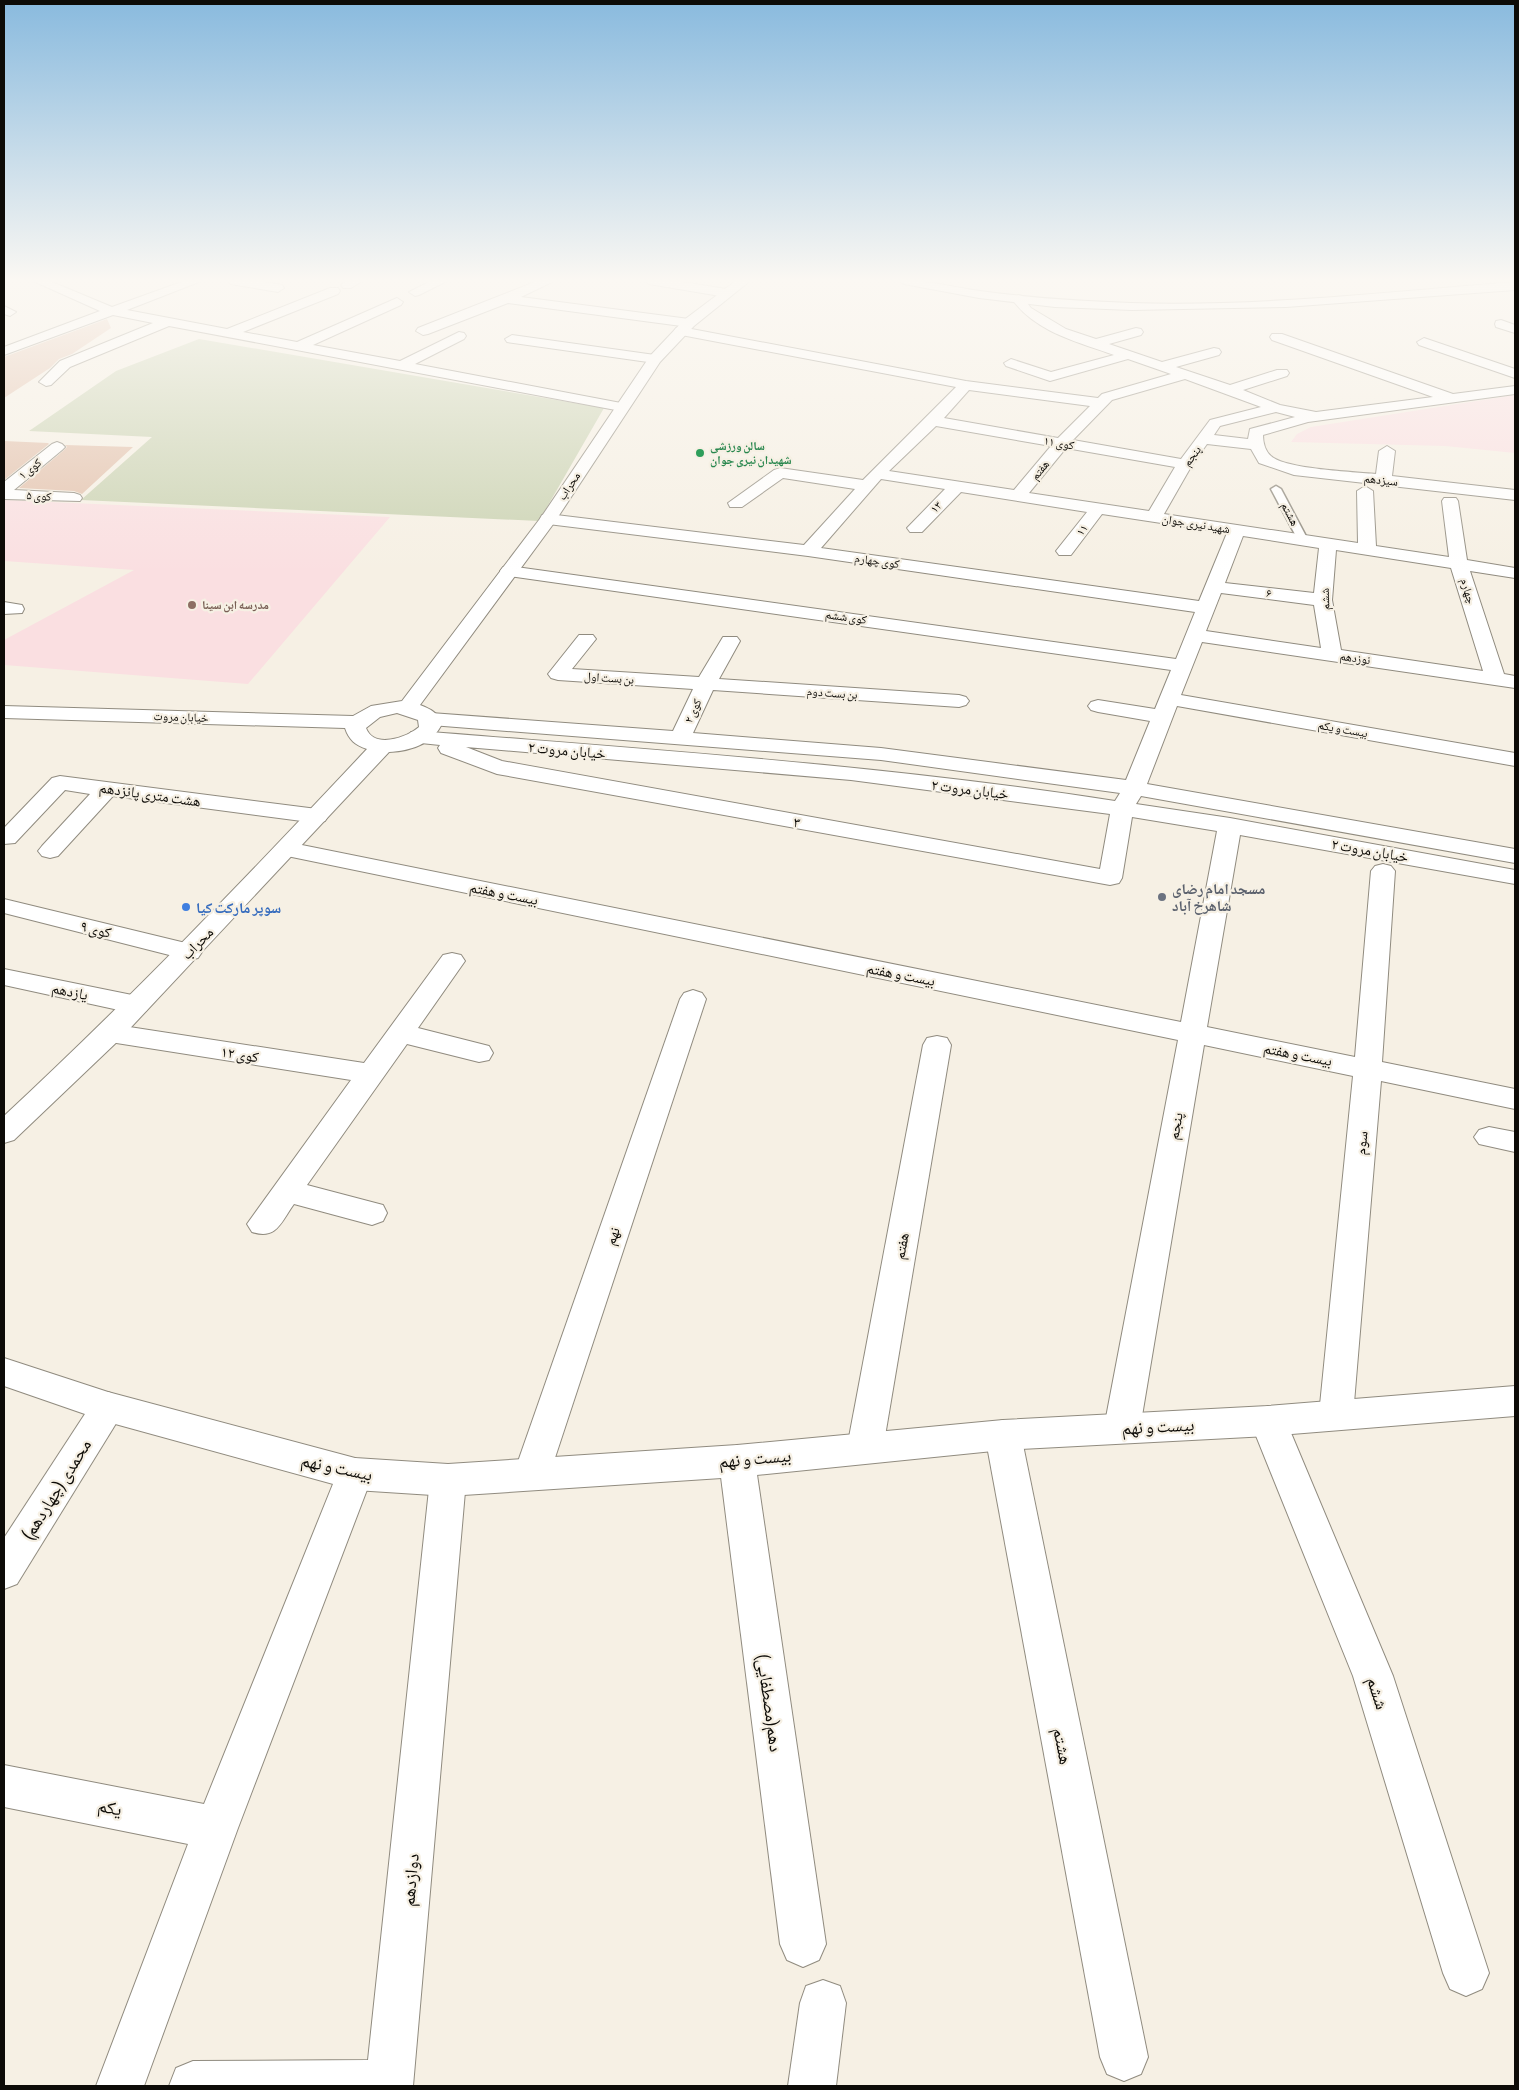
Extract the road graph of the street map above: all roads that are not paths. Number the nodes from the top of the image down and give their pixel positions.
1 (51, 378) edge
2 (468, 378) edge
3 (642, 378) edge
4 (930, 378) edge
5 (1176, 378) edge
6 (1193, 378) edge
7 (1271, 378) edge
8 (1393, 378) edge
9 (46, 382) dead end
10 (966, 385) junction
11 (1230, 390) junction
12 (1515, 390) edge
13 (1454, 399) junction
14 (1101, 403) junction
15 (621, 407) junction
16 (1276, 408) junction
17 (1317, 416) junction
18 (933, 421) junction
19 (1205, 438) junction
20 (1062, 443) junction
21 (1256, 445) junction
22 (57, 447) dead end
23 (1387, 451) dead end
24 (1185, 464) junction
25 (873, 480) junction
26 (1383, 480) junction
27 (957, 487) junction
28 (1276, 489) dead end
29 (1365, 491) dead end
30 (4, 492) edge
31 (1515, 495) edge
32 (1018, 496) junction
33 (74, 498) dead end
34 (1450, 501) dead end
35 (736, 503) dead end
36 (1098, 508) junction
37 (1154, 517) junction
38 (548, 519) junction
39 (916, 528) dead end
40 (1237, 530) junction
41 (1303, 540) junction
42 (1328, 544) junction
43 (1367, 550) junction
44 (808, 551) junction
45 (1066, 551) dead end
46 (1459, 564) junction
47 (509, 571) junction
48 (1515, 573) edge
49 (1215, 586) junction
50 (1323, 600) junction
51 (1206, 608) junction
52 (1196, 634) junction
53 (586, 639) dead end
54 (730, 641) dead end
55 (1332, 655) junction
56 (1183, 666) junction
57 (1495, 679) junction
58 (1515, 682) edge
59 (705, 685) junction
60 (959, 701) dead end
61 (1098, 706) dead end
62 (408, 707) junction
63 (1166, 708) junction
64 (4, 712) edge
65 (358, 722) junction
66 (424, 728) junction
67 (680, 738) junction
68 (382, 745) junction
69 (1515, 760) edge
70 (108, 788) junction
71 (1134, 788) junction
72 (1122, 808) junction
73 (317, 816) junction
74 (1230, 825) junction
75 (6, 838) dead end
76 (288, 849) junction
77 (50, 851) dead end
78 (1515, 856) edge
79 (1383, 871) dead end
80 (1515, 877) edge
81 (4, 906) edge
82 (189, 952) junction
83 (452, 961) dead end
84 (4, 977) edge
85 (693, 999) dead end
86 (137, 1005) junction
87 (110, 1033) junction
88 (400, 1033) junction
89 (1191, 1033) junction
90 (937, 1045) dead end
91 (479, 1052) dead end
92 (1368, 1069) junction
93 (371, 1074) junction
94 (1515, 1099) edge
95 (4, 1133) edge
96 (287, 1191) junction
97 (372, 1213) dead end
98 (263, 1224) dead end
99 (5, 1370) edge
100 (1515, 1401) edge
101 (108, 1407) junction
102 (1336, 1416) junction
103 (1268, 1421) junction
104 (1122, 1428) junction
105 (1003, 1435) junction
106 (865, 1448) junction
107 (737, 1461) junction
108 (355, 1474) junction
109 (532, 1474) junction
110 (448, 1480) junction
111 (4, 1571) edge
112 (4, 1786) edge
113 (216, 1828) junction
114 (803, 1944) dead end
115 (1466, 1972) dead end
116 (823, 2003) dead end
117 (1124, 2057) dead end
118 (193, 2085) dead end
119 (120, 2086) edge
120 (812, 2086) edge

1 - 9 street
2 - 15 street
3 - 15 street, محراب
4 - 10 street
5 - 14 street
6 - 11 street
7 - 11 street
8 - 13 street
10 - 14 street
10 - 18 street
11 - 16 street
12 - 13 street
13 - 17 street
14 - 20 street
15 - 38 street, محراب
16 - 17 street
16 - 19 street, پنجم
17 - 21 street
18 - 20 street, کوی ۱۱
18 - 25 street
19 - 21 street
19 - 24 street, پنجم
20 - 24 street, کوی ۱۱
20 - 32 street, هفتم
21 - 26 street, سیزدهم
22 - 30 street, کوی ۱
23 - 26 street
24 - 37 street, پنجم
25 - 27 street, شهید نیری جوان
25 - 35 street, شهید نیری جوان
25 - 44 street
26 - 31 street, سیزدهم
27 - 32 street, شهید نیری جوان
27 - 39 street, ۱۳
28 - 41 lane, هشتم
29 - 43 street
30 - 33 street, کوی ۵
32 - 36 street, شهید نیری جوان
34 - 46 street, چهارم
36 - 37 street, شهید نیری جوان
36 - 45 street, ۱۱
37 - 40 street, شهید نیری جوان
38 - 44 street, کوی چهارم
38 - 47 street, محراب
40 - 41 street, شهید نیری جوان
40 - 49 street
41 - 42 street, شهید نیری جوان
42 - 43 street, شهید نیری جوان
42 - 50 street, ششم
43 - 46 street, شهید نیری جوان
44 - 51 street, کوی چهارم
46 - 48 street, شهید نیری جوان
46 - 57 street, چهارم
47 - 56 street, کوی ششم
47 - 62 street, محراب
49 - 50 street, ۶
49 - 51 street
50 - 55 street, ششم
51 - 52 street
52 - 55 street, نوزدهم
52 - 56 street
53 - 59 street, بن بست اول
54 - 59 street, کوی ۲
55 - 57 street, نوزدهم
56 - 63 street
57 - 58 street, نوزدهم
59 - 60 street, بن بست دوم
59 - 67 street, کوی ۲
61 - 63 street, بیست و یکم
62 - 65 street
62 - 66 street
63 - 69 street, بیست و یکم
63 - 71 street
64 - 65 street, خیابان مروت
65 - 68 street
66 - 67 street, خیابان مروت ۲
66 - 68 street
66 - 72 street, خیابان مروت ۲
66 - 72 street, ۳
67 - 71 street, خیابان مروت ۲
68 - 73 street, محراب
70 - 73 street, هشت متری پانزدهم
70 - 75 street, هشت متری پانزدهم
70 - 77 street
71 - 72 street
71 - 78 street, خیابان مروت ۲
72 - 74 street, خیابان مروت ۲
73 - 76 street, محراب
74 - 80 street, خیابان مروت ۲
74 - 89 street, پنجم
76 - 82 street, محراب
76 - 89 street, بیست و هفتم
79 - 92 street, سوم
81 - 82 street, کوی ۹
82 - 86 street, محراب
83 - 88 street
84 - 86 street, یازدهم
85 - 109 street, نهم
86 - 87 street, محراب
87 - 93 street, کوی ۱۲
87 - 95 street, محراب
88 - 91 street
88 - 93 street
89 - 92 street, بیست و هفتم
89 - 104 street, پنجم
90 - 106 street, هفتم
92 - 94 street, بیست و هفتم
92 - 102 street, سوم
93 - 96 street
96 - 97 street
96 - 98 street
99 - 101 street, بیست و نهم
100 - 102 street, بیست و نهم
101 - 108 street, بیست و نهم
101 - 111 street, محمدی (چهاردهم)
102 - 103 street, بیست و نهم
103 - 104 street, بیست و نهم
103 - 115 street, ششم
104 - 105 street, بیست و نهم
105 - 106 street, بیست و نهم
105 - 117 street, هشتم
106 - 107 street, بیست و نهم
107 - 109 street, بیست و نهم
107 - 114 street, دهم(مصطفایی)
108 - 110 street, بیست و نهم
108 - 113 street
109 - 110 street, بیست و نهم
110 - 118 street, دوازدهم
112 - 113 street, یکم
113 - 119 street
116 - 120 street

